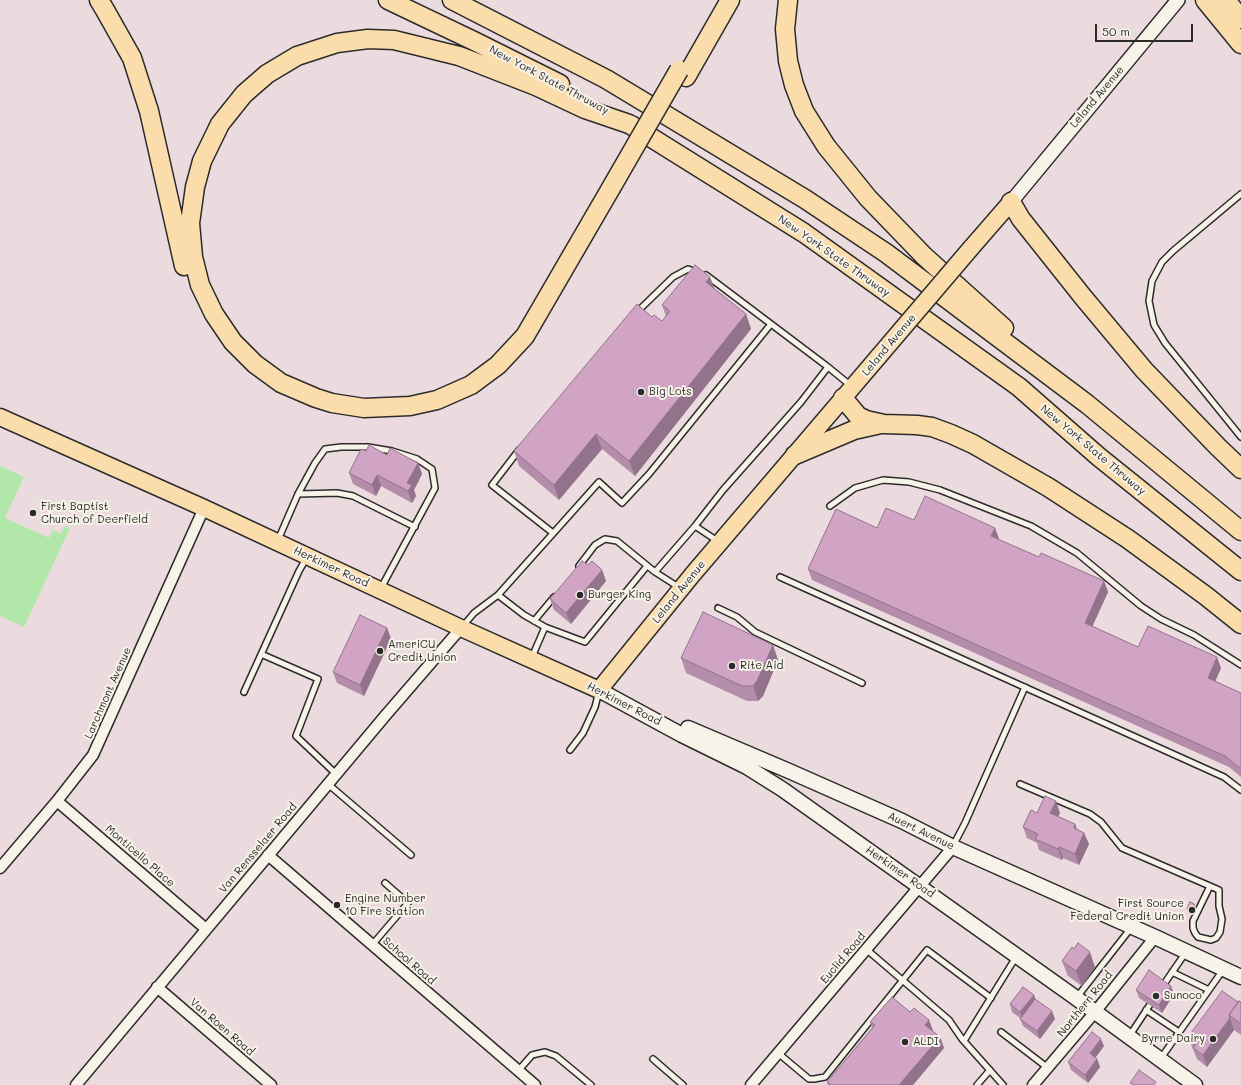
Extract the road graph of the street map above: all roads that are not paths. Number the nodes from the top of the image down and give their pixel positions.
1 (99, 0) edge
2 (388, 0) edge
3 (452, 0) edge
4 (720, 0) edge
5 (730, 0) edge
6 (788, 0) edge
7 (1178, 0) edge
8 (1205, 0) edge
9 (1226, 0) edge
10 (1241, 19) edge
11 (1241, 44) edge
12 (683, 73) junction
13 (629, 124) junction
14 (614, 191) junction
15 (1241, 194) edge
16 (1011, 202) junction
17 (633, 316) edge
18 (771, 324) junction
19 (828, 367) junction
20 (848, 393) junction
21 (1087, 404) junction
22 (0, 417) edge
23 (884, 424) junction
24 (1241, 437) edge
25 (524, 444) edge
26 (795, 455) junction
27 (1241, 469) edge
28 (298, 494) junction
29 (830, 506) dead end
30 (204, 508) junction
31 (695, 526) junction
32 (415, 527) junction
33 (1241, 531) edge
34 (553, 533) junction
35 (277, 542) junction
36 (720, 543) junction
37 (307, 556) junction
38 (648, 566) junction
39 (576, 569) edge
40 (1241, 571) edge
41 (655, 572) junction
42 (780, 577) dead end
43 (681, 588) junction
44 (380, 590) junction
45 (557, 593) edge
46 (498, 595) junction
47 (718, 608) dead end
48 (534, 621) junction
49 (1241, 624) edge
50 (544, 627) junction
51 (461, 628) junction
52 (262, 654) junction
53 (531, 660) junction
54 (1241, 665) edge
55 (862, 683) dead end
56 (1025, 687) junction
57 (599, 690) junction
58 (244, 692) dead end
59 (570, 750) dead end
60 (336, 774) junction
61 (328, 784) junction
62 (1020, 784) dead end
63 (1241, 790) edge
64 (57, 801) junction
65 (953, 847) junction
66 (268, 855) junction
67 (411, 855) dead end
68 (0, 868) edge
69 (385, 883) dead end
70 (920, 886) junction
71 (1210, 886) junction
72 (1132, 927) junction
73 (206, 930) junction
74 (1155, 937) junction
75 (372, 945) junction
76 (866, 949) junction
77 (1186, 951) junction
78 (1017, 956) junction
79 (1223, 969) junction
80 (1172, 972) junction
81 (1241, 977) edge
82 (903, 980) junction
83 (158, 988) junction
84 (1209, 990) junction
85 (1159, 991) edge
86 (991, 998) junction
87 (1076, 998) junction
88 (1155, 998) edge
89 (1146, 1010) junction
90 (1095, 1012) junction
91 (1001, 1032) dead end
92 (1179, 1032) junction
93 (1129, 1036) junction
94 (964, 1042) junction
95 (778, 1053) junction
96 (653, 1059) dead end
97 (1160, 1059) junction
98 (1048, 1068) junction
99 (518, 1070) junction
100 (990, 1070) junction
101 (76, 1085) edge
102 (271, 1085) edge
103 (535, 1085) edge
104 (592, 1085) edge
105 (683, 1085) edge
106 (751, 1085) edge
107 (977, 1085) edge
108 (1003, 1085) edge
109 (1034, 1085) edge
110 (1195, 1085) edge

1 - 14 highway
2 - 13 highway, New York State Thruway
3 - 21 highway
4 - 12 highway
5 - 12 highway
6 - 21 highway
7 - 16 street, Leland Avenue
8 - 11 highway
9 - 10 highway
12 - 14 highway, bridge
13 - 14 highway
13 - 40 highway, New York State Thruway
15 - 24 lane
16 - 20 main road, Leland Avenue, bridge
16 - 27 highway
17 - 18 lane
18 - 19 lane
18 - 34 lane
19 - 20 lane
19 - 31 lane
20 - 23 highway
20 - 26 main road, Leland Avenue
21 - 33 highway
22 - 30 main road, Herkimer Road
23 - 26 highway
23 - 49 highway
25 - 34 lane
26 - 36 main road, Leland Avenue
28 - 32 lane
28 - 32 lane
28 - 35 lane
29 - 54 lane
30 - 35 main road, Herkimer Road
30 - 64 street, Larchmont Avenue
31 - 36 lane
31 - 41 lane
32 - 44 lane
34 - 46 lane
35 - 37 main road, Herkimer Road
36 - 43 main road, Leland Avenue
37 - 44 main road, Herkimer Road
37 - 52 lane
38 - 39 lane
38 - 41 lane
38 - 50 lane
41 - 43 lane
42 - 56 lane
43 - 57 main road, Leland Avenue
44 - 51 main road, Herkimer Road
45 - 48 lane
46 - 48 lane
46 - 51 lane
47 - 55 lane
48 - 50 lane
50 - 53 lane
51 - 53 main road, Herkimer Road
51 - 60 street, Van Rensselaer Road
52 - 58 lane
52 - 60 lane
53 - 57 main road, Herkimer Road
56 - 63 lane
56 - 65 lane
57 - 59 lane
57 - 65 main road, Auert Avenue
57 - 70 main road, Herkimer Road
60 - 61 street, Van Rensselaer Road
61 - 66 street, Van Rensselaer Road
61 - 67 lane
62 - 71 lane
64 - 68 street, Larchmont Avenue
64 - 73 street, Monticello Place
65 - 70 street, Euclid Road
65 - 72 main road, Auert Avenue
66 - 73 street, Van Rensselaer Road
66 - 75 street, School Road
69 - 75 lane
70 - 76 street, Euclid Road
70 - 78 main road, Herkimer Road
71 - 71 lane
72 - 74 main road, Auert Avenue
72 - 87 lane
73 - 83 street, Van Rensselaer Road
74 - 77 main road, Auert Avenue
74 - 90 street, Northern Road
75 - 99 street, School Road
76 - 82 lane
76 - 95 street, Euclid Road
77 - 79 main road, Auert Avenue
77 - 80 lane
78 - 86 lane
78 - 87 main road, Herkimer Road
79 - 81 main road, Auert Avenue
79 - 84 lane
80 - 84 lane
80 - 85 lane
82 - 86 lane
82 - 94 lane
82 - 95 lane
83 - 101 street, Van Rensselaer Road
83 - 102 street, Van Roen Road
84 - 92 lane
86 - 94 lane
87 - 90 main road, Herkimer Road
88 - 89 lane
89 - 92 lane
89 - 93 lane
90 - 93 main road, Herkimer Road
90 - 98 street, Northern Road
91 - 98 lane
92 - 97 lane
93 - 97 main road, Herkimer Road
94 - 100 lane
95 - 106 street, Euclid Road
96 - 105 lane
97 - 110 main road, Herkimer Road
98 - 109 street, Northern Road
99 - 103 street, School Road
99 - 104 lane
100 - 107 lane
100 - 108 lane

